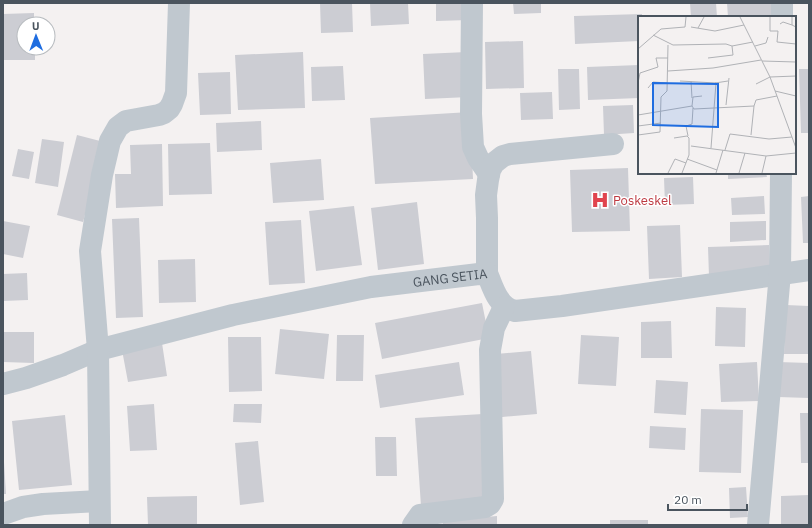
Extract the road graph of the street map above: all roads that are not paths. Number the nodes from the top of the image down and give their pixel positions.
1 (179, 3) edge
2 (472, 3) edge
3 (782, 3) edge
4 (782, 16) edge
5 (613, 144) dead end
6 (489, 174) junction
7 (781, 174) edge
8 (809, 270) edge
9 (487, 273) junction
10 (780, 273) junction
11 (504, 307) junction
12 (98, 350) junction
13 (3, 384) edge
14 (99, 501) junction
15 (3, 514) edge
16 (100, 525) edge
17 (413, 525) edge
18 (758, 525) edge

1 - 12 street
2 - 6 street
3 - 4 street
5 - 6 street
6 - 9 street
7 - 10 street
8 - 10 street
9 - 11 street, GANG SETIA
9 - 12 street, GANG SETIA
10 - 11 street
10 - 18 street
11 - 17 street
12 - 13 street, GANG SETIA
12 - 14 street
14 - 15 street
14 - 16 street

